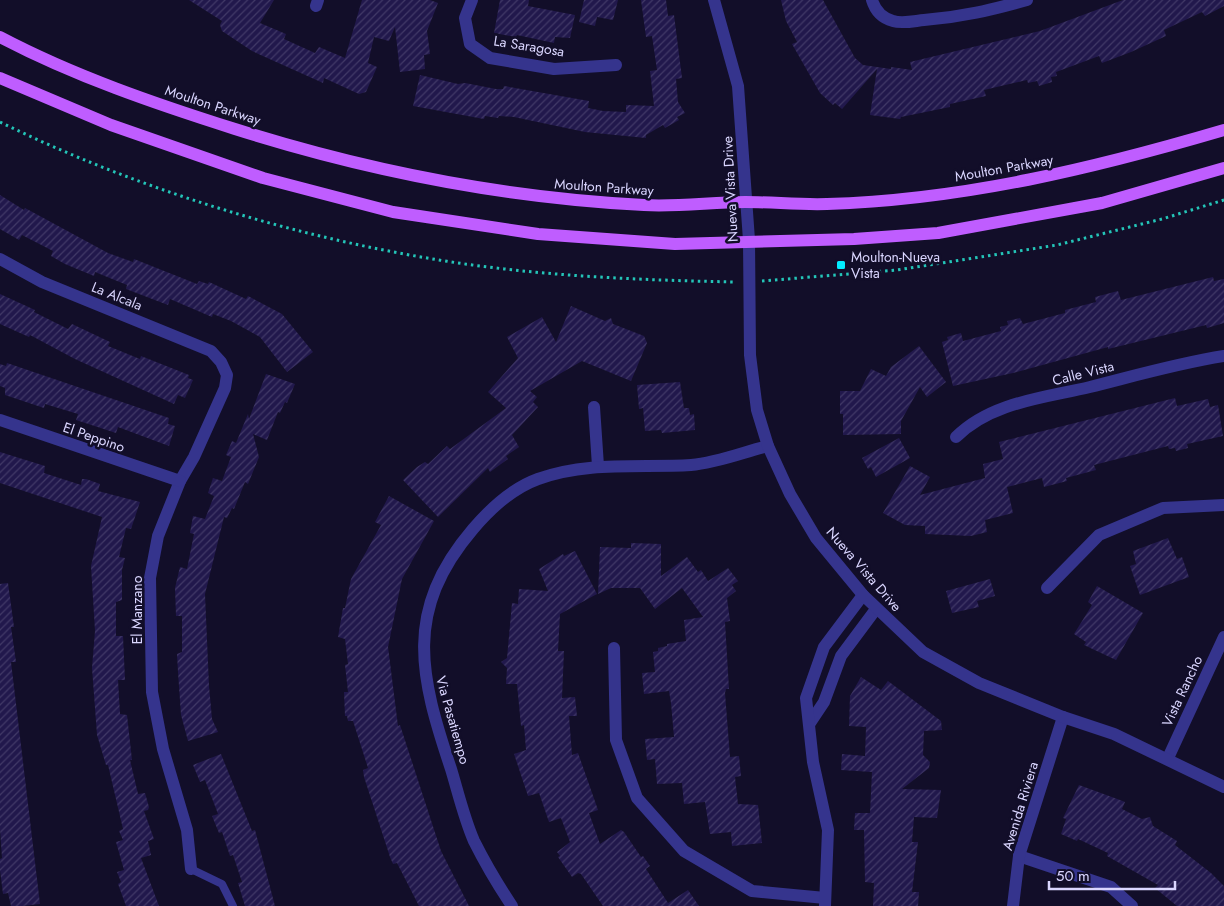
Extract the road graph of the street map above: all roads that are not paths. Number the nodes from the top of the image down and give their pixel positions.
1 (472, 0) edge
2 (714, 0) edge
3 (872, 0) edge
4 (1027, 0) edge
5 (0, 37) edge
6 (616, 65) dead end
7 (0, 78) edge
8 (1224, 130) edge
9 (1224, 168) edge
10 (747, 202) junction
11 (749, 240) junction
12 (0, 259) edge
13 (1224, 356) edge
14 (221, 362) joint
15 (594, 407) dead end
16 (0, 420) edge
17 (956, 437) dead end
18 (768, 446) junction
19 (598, 466) junction
20 (180, 481) junction
21 (1224, 504) edge
22 (1047, 588) dead end
23 (864, 595) junction
24 (876, 609) junction
25 (1224, 637) edge
26 (614, 648) dead end
27 (816, 670) junction
28 (834, 674) junction
29 (1063, 717) junction
30 (810, 723) junction
31 (1168, 758) junction
32 (1224, 787) edge
33 (1019, 856) junction
34 (192, 869) joint
35 (825, 902) edge
36 (233, 906) edge
37 (512, 906) edge
38 (1013, 906) edge
39 (1132, 906) edge

1 - 6 street, La Saragosa
2 - 10 street, Nueva Vista Drive
3 - 4 street
5 - 10 main road, Moulton Parkway
7 - 11 main road
8 - 10 main road, Moulton Parkway
9 - 11 main road
10 - 11 street, Nueva Vista Drive
11 - 18 street, Nueva Vista Drive
12 - 14 street, La Alcala
13 - 17 street, Calle Vista
14 - 20 street, El Manzano
15 - 19 street
16 - 20 street, El Peppino
18 - 19 street, Via Pasatiempo
18 - 23 street, Nueva Vista Drive
19 - 37 street, Via Pasatiempo
20 - 34 street, El Manzano
21 - 22 street
23 - 24 street, Nueva Vista Drive
23 - 27 street
24 - 28 street
24 - 29 street, Nueva Vista Drive
25 - 31 street, Vista Rancho
26 - 35 street
27 - 28 street
27 - 30 street
28 - 30 street
29 - 31 street, Nueva Vista Drive
29 - 33 street, Avenida Riviera
30 - 35 street
31 - 32 street, Nueva Vista Drive
33 - 38 street, Avenida Riviera
33 - 39 street
34 - 36 lane

